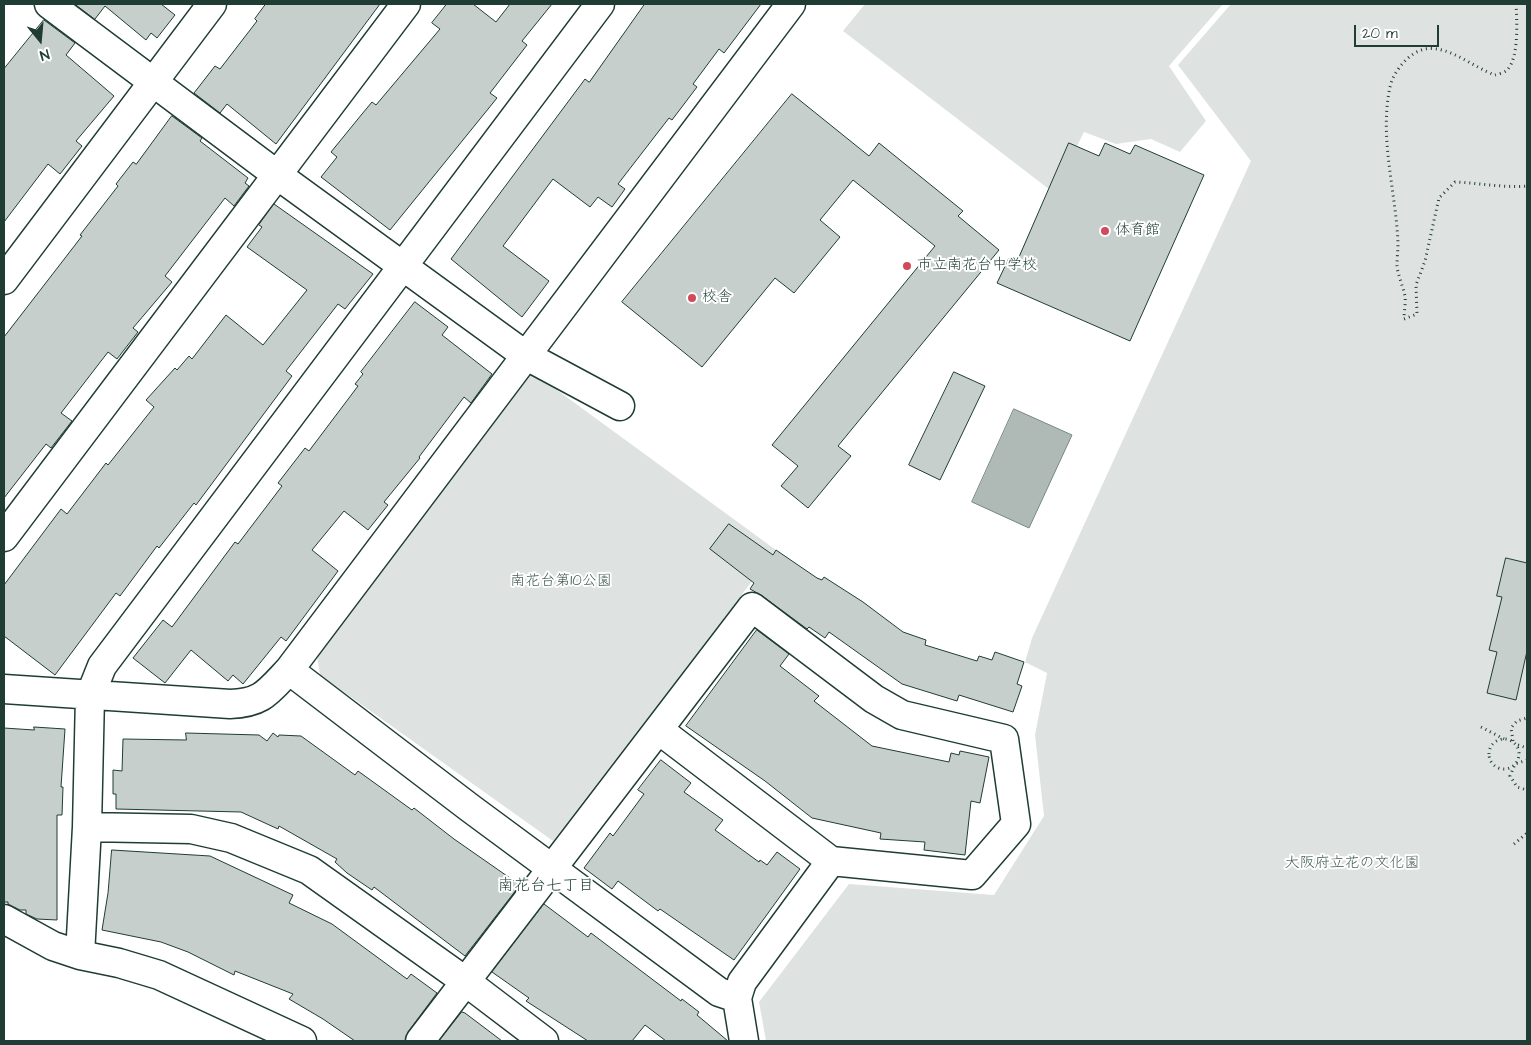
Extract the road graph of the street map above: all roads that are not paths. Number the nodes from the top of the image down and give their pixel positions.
1 (50, 4) edge
2 (212, 4) edge
3 (406, 4) edge
4 (600, 4) edge
5 (791, 4) edge
6 (153, 80) junction
7 (276, 174) junction
8 (402, 266) junction
9 (4, 280) edge
10 (525, 355) junction
11 (620, 406) dead end
12 (4, 537) edge
13 (289, 670) junction
14 (4, 689) edge
15 (90, 696) junction
16 (659, 730) junction
17 (87, 827) junction
18 (831, 862) junction
19 (552, 870) junction
20 (4, 919) edge
21 (80, 955) junction
22 (465, 981) junction
23 (737, 998) junction
24 (302, 1041) edge
25 (420, 1041) edge
26 (544, 1041) edge
27 (744, 1041) edge

1 - 6 street
2 - 6 street
3 - 7 street
4 - 8 street
5 - 10 street
6 - 7 street
6 - 9 street
7 - 8 street
7 - 12 street
8 - 10 street
8 - 15 street
10 - 11 street
10 - 13 street
13 - 15 street
13 - 19 street
14 - 15 street
15 - 17 street
16 - 18 street
16 - 18 street
16 - 19 street
17 - 21 street
17 - 22 street
18 - 23 street
19 - 22 street
19 - 23 street
20 - 21 street
21 - 24 street
22 - 25 street
22 - 26 street
23 - 27 street

